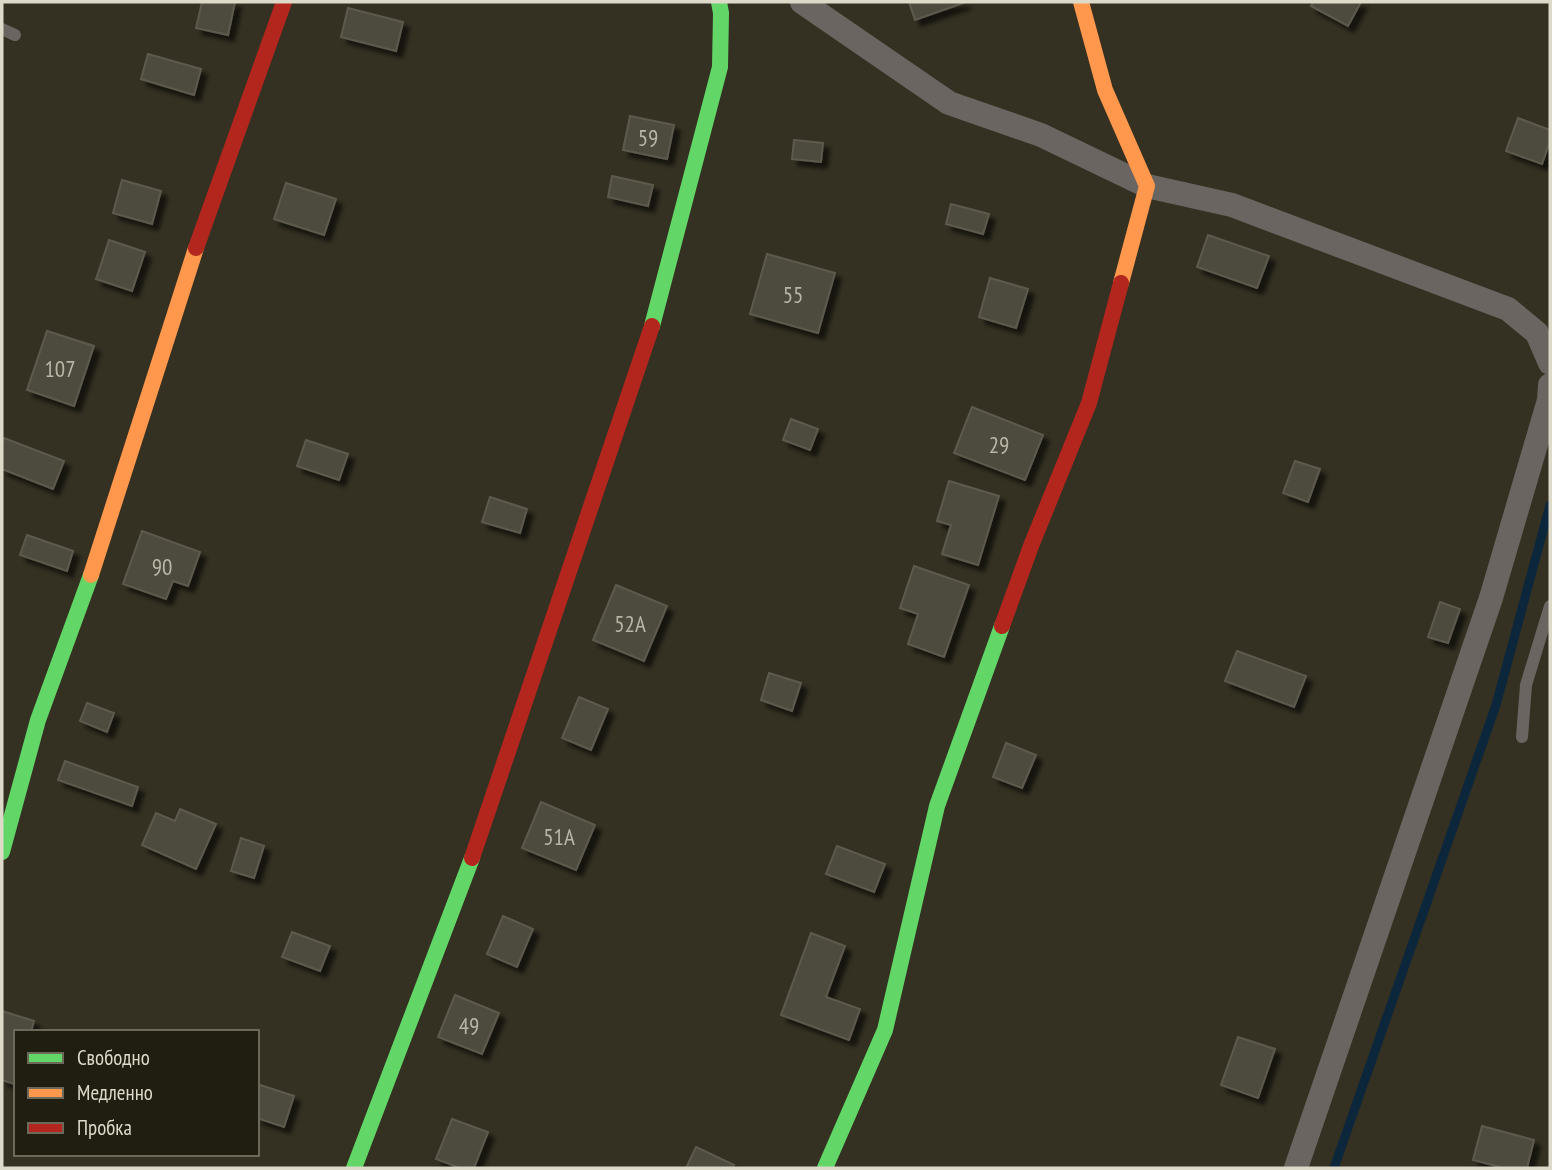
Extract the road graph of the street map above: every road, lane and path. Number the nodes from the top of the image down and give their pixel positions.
1 (284, 2) edge
2 (719, 2) edge
3 (802, 2) edge
4 (1081, 2) edge
5 (2, 29) edge
6 (15, 35) dead end
7 (1147, 186) junction
8 (1550, 363) edge
9 (1550, 385) edge
10 (1550, 606) edge
11 (1522, 737) dead end
12 (2, 852) edge
13 (354, 1168) edge
14 (825, 1168) edge
15 (1296, 1168) edge

1 - 12 street
2 - 13 street
3 - 7 street
4 - 7 street
5 - 6 lane
7 - 8 street
7 - 14 street
9 - 15 street
10 - 11 lane

